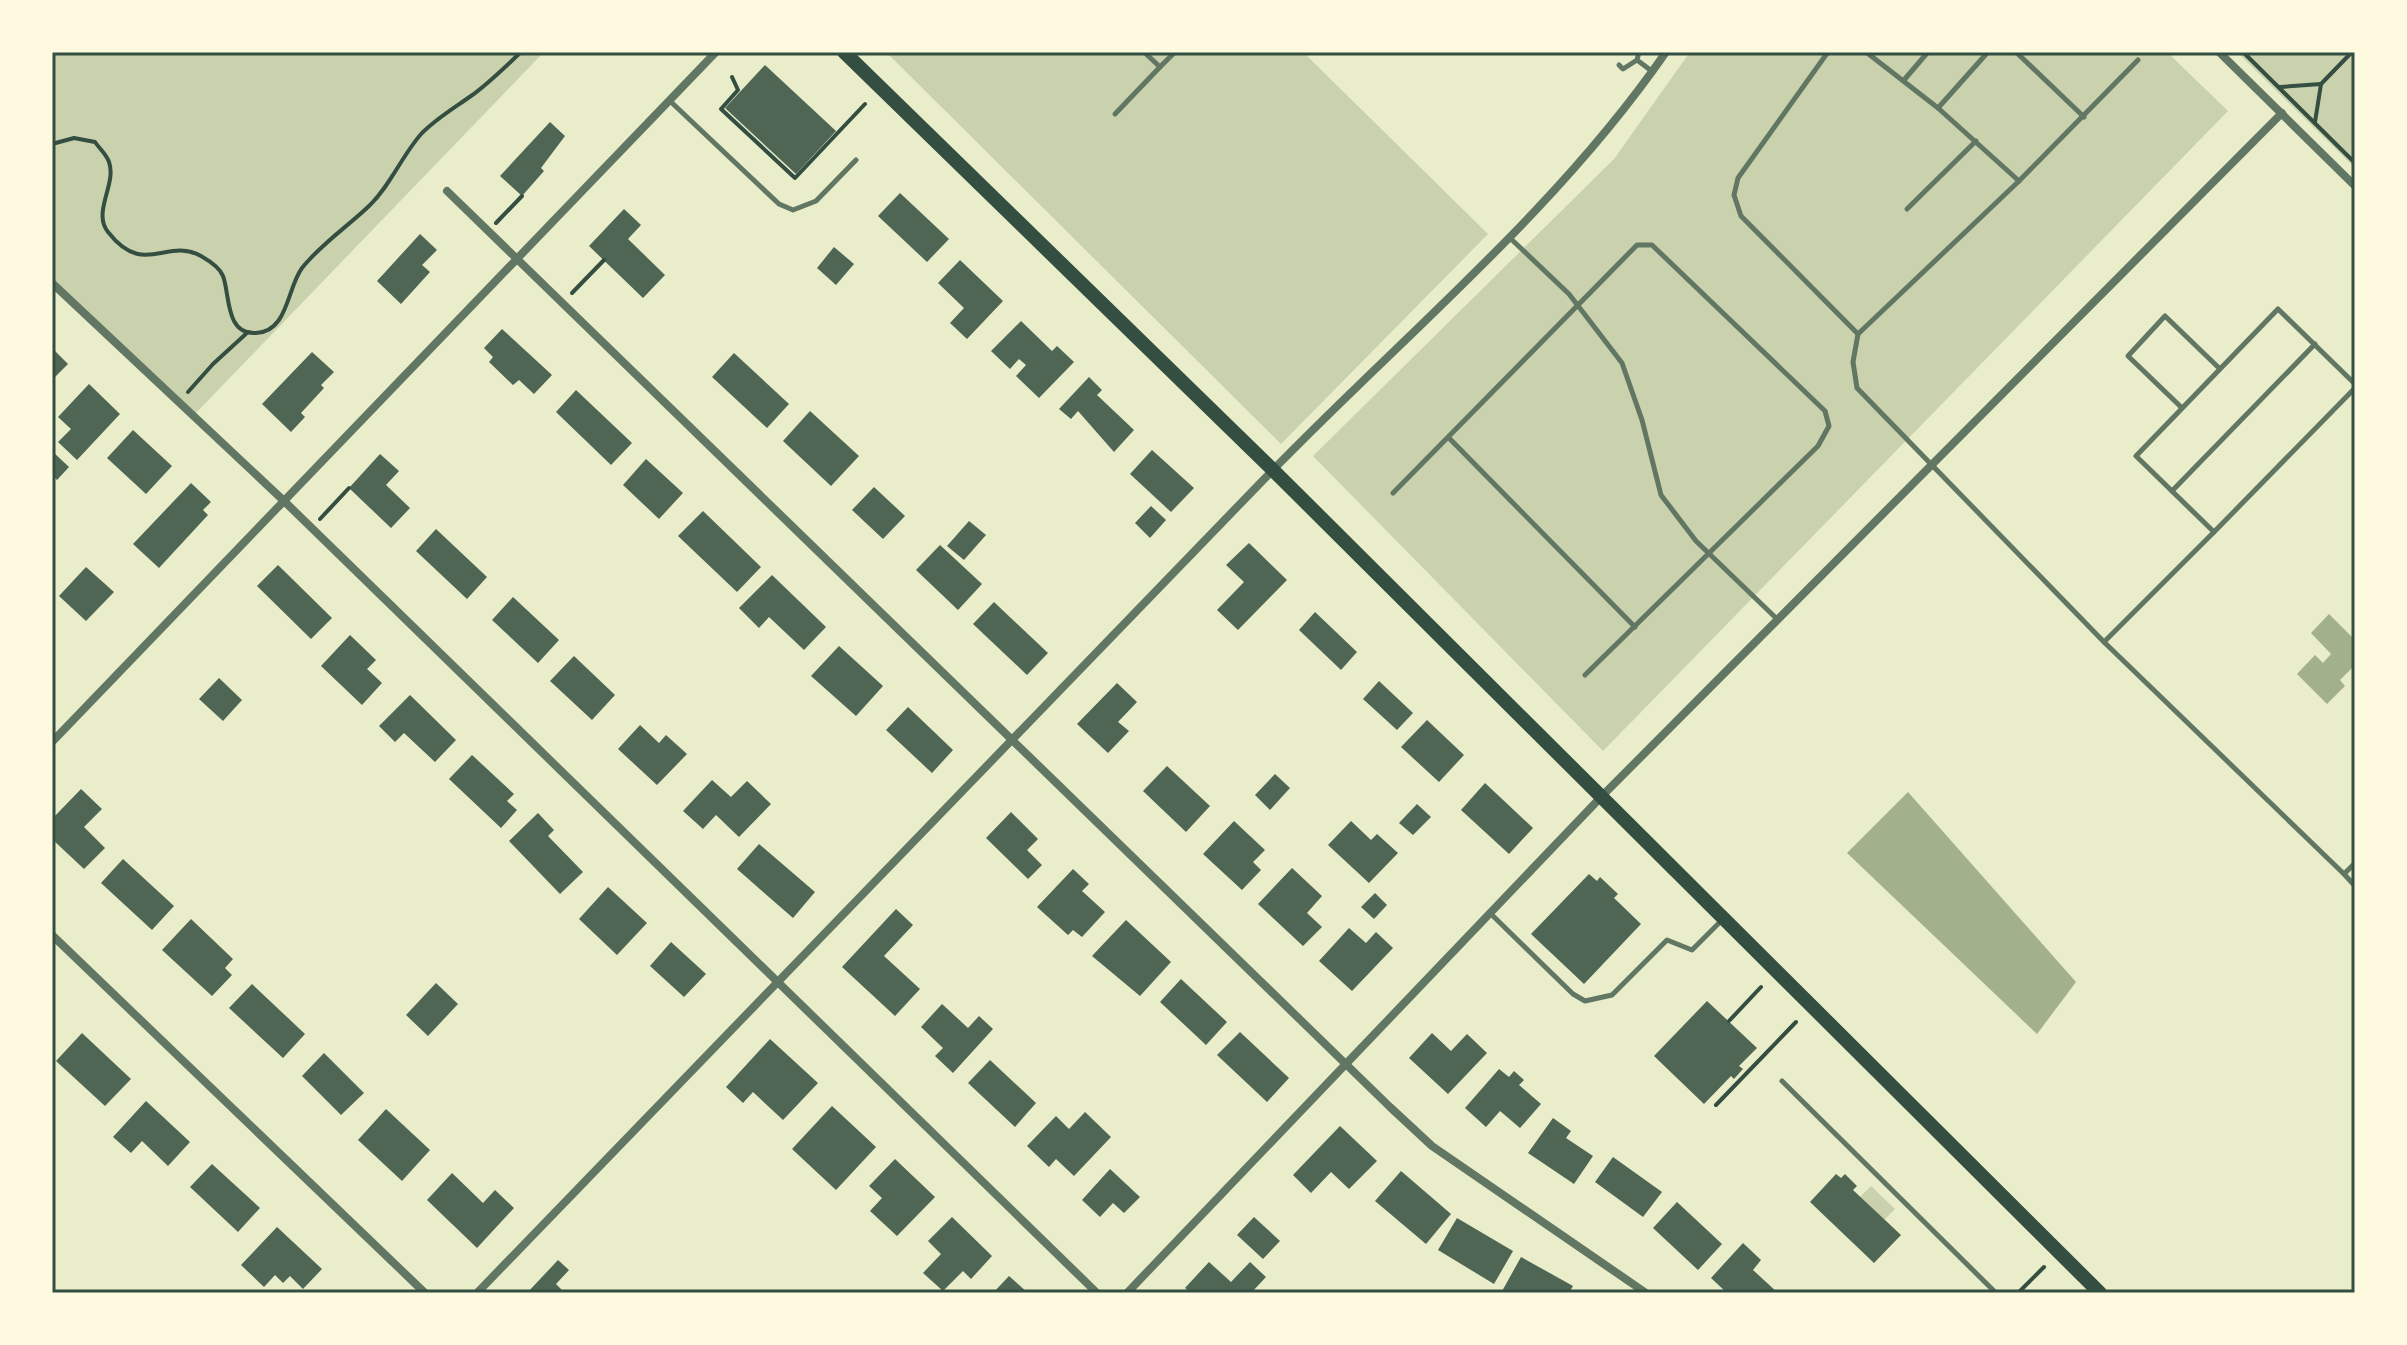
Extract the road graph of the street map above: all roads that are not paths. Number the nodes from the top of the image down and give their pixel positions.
1 (716, 52) edge
2 (844, 52) edge
3 (1144, 52) edge
4 (1175, 52) edge
5 (1639, 52) edge
6 (1666, 52) edge
7 (1828, 52) edge
8 (1866, 52) edge
9 (1928, 52) edge
10 (1988, 52) edge
11 (2016, 52) edge
12 (2219, 52) edge
13 (1637, 60) junction
14 (2138, 60) dead end
15 (1619, 65) dead end
16 (1160, 67) junction
17 (1653, 72) junction
18 (1904, 80) junction
19 (670, 101) junction
20 (1938, 108) junction
21 (2282, 113) junction
22 (1115, 114) dead end
23 (2084, 117) junction
24 (1976, 141) junction
25 (856, 160) dead end
26 (2019, 181) junction
27 (2355, 186) edge
28 (447, 191) dead end
29 (1907, 209) dead end
30 (1509, 236) junction
31 (518, 260) junction
32 (52, 283) edge
33 (1577, 304) junction
34 (1858, 334) junction
35 (2315, 344) junction
36 (2219, 368) junction
37 (2355, 386) edge
38 (2181, 407) junction
39 (1449, 438) junction
40 (1933, 465) junction
41 (1273, 470) junction
42 (2172, 491) junction
43 (1393, 493) dead end
44 (283, 500) junction
45 (2214, 532) junction
46 (1710, 554) junction
47 (1778, 620) junction
48 (1635, 627) junction
49 (2104, 642) junction
50 (1585, 675) dead end
51 (1012, 740) junction
52 (52, 742) edge
53 (1602, 796) junction
54 (2355, 863) edge
55 (2344, 874) junction
56 (2355, 886) edge
57 (1489, 913) junction
58 (1725, 918) junction
59 (52, 935) edge
60 (779, 982) junction
61 (1345, 1063) junction
62 (1782, 1081) dead end
63 (425, 1293) edge
64 (477, 1293) edge
65 (1097, 1293) edge
66 (1127, 1293) edge
67 (1646, 1293) edge
68 (1996, 1293) edge
69 (2100, 1293) edge

1 - 19 street
2 - 41 main road
3 - 16 lane
4 - 16 lane
5 - 13 lane
6 - 17 street
7 - 34 lane
8 - 18 lane
9 - 18 lane
10 - 20 lane
11 - 23 lane
12 - 21 street
13 - 15 lane
13 - 17 lane
14 - 23 lane
16 - 22 lane
17 - 30 street
18 - 20 lane
19 - 25 lane
19 - 31 street
20 - 24 lane
21 - 27 street
21 - 40 street
23 - 26 lane
24 - 26 lane
24 - 29 lane
26 - 34 lane
28 - 31 street
30 - 33 lane
30 - 41 street
31 - 44 street
31 - 51 street
32 - 44 street
33 - 39 lane
33 - 46 lane
33 - 46 lane
34 - 40 lane
35 - 36 lane
35 - 37 lane
35 - 42 lane
36 - 38 lane
36 - 38 lane
37 - 45 lane
38 - 42 lane
39 - 43 lane
39 - 48 lane
40 - 47 street
40 - 49 lane
41 - 51 street
41 - 53 main road
42 - 45 lane
44 - 52 street
44 - 60 street
45 - 49 lane
46 - 47 lane
46 - 48 lane
47 - 53 street
48 - 50 lane
49 - 55 lane
51 - 60 street
51 - 61 street
53 - 57 street
53 - 58 main road
54 - 55 lane
55 - 56 lane
57 - 58 lane
57 - 61 street
58 - 69 main road
59 - 63 street
60 - 64 street
60 - 65 street
61 - 66 street
61 - 67 street
62 - 68 lane

